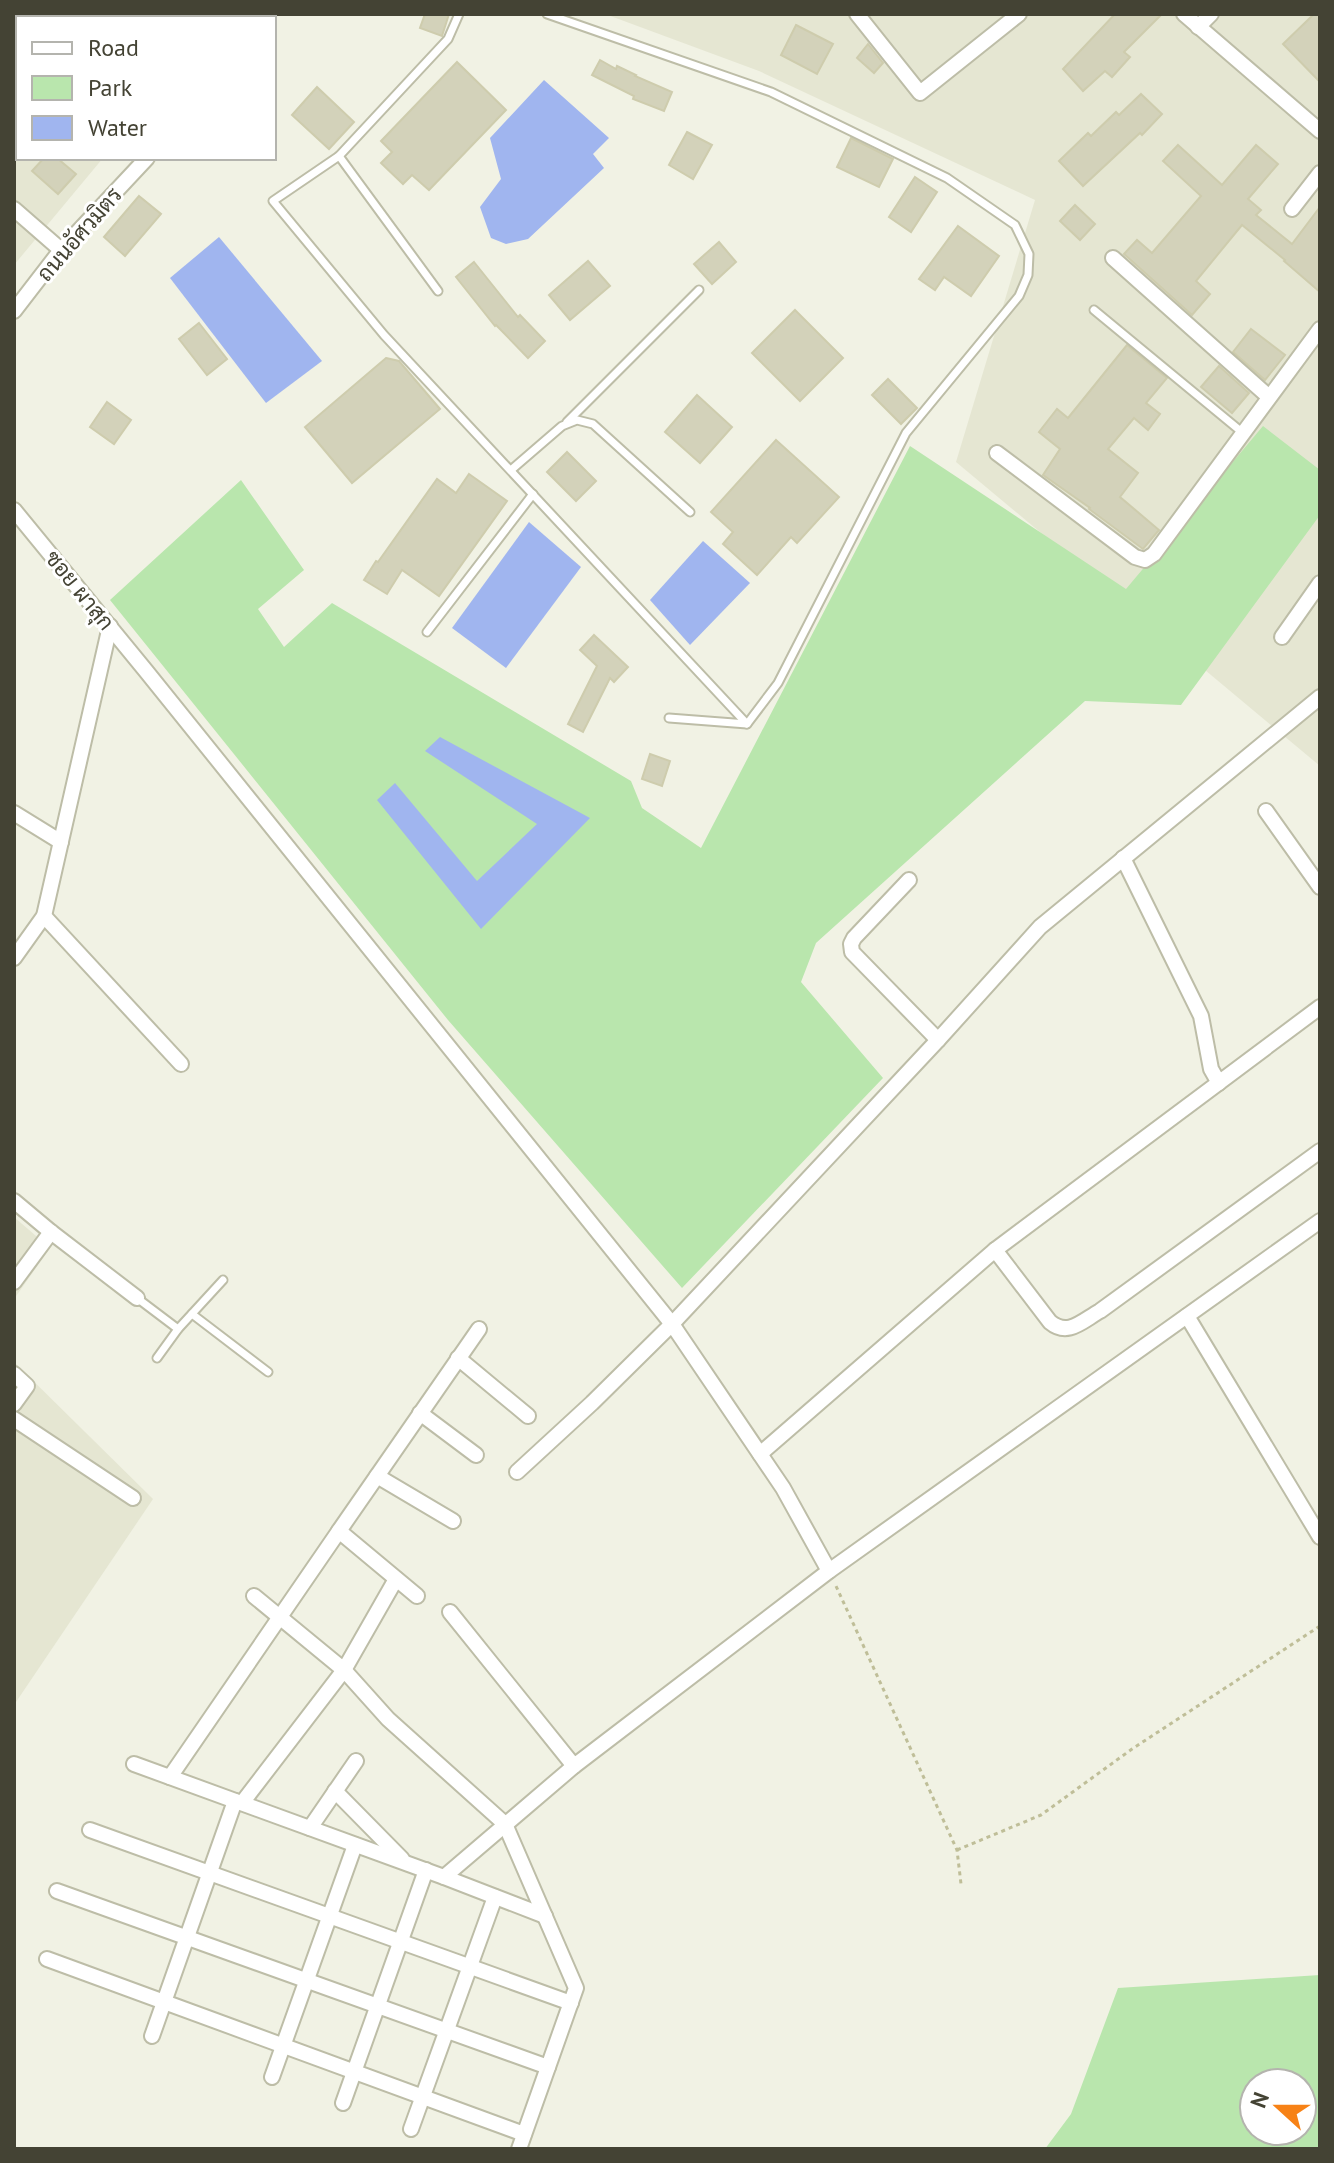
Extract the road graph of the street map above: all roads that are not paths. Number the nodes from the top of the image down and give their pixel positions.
1 (459, 14) edge
2 (547, 14) edge
3 (857, 14) edge
4 (1019, 14) edge
5 (1184, 14) edge
6 (1211, 14) edge
7 (1198, 27) junction
8 (1320, 131) edge
9 (339, 156) junction
10 (145, 160) edge
11 (1320, 173) edge
12 (14, 209) edge
13 (1292, 209) dead end
14 (61, 250) junction
15 (1113, 258) dead end
16 (699, 290) dead end
17 (438, 291) dead end
18 (1094, 310) dead end
19 (14, 311) edge
20 (1320, 329) edge
21 (1269, 397) junction
22 (562, 426) junction
23 (1243, 433) junction
24 (997, 453) dead end
25 (511, 470) junction
26 (533, 494) junction
27 (14, 510) edge
28 (690, 512) dead end
29 (1320, 583) edge
30 (110, 626) junction
31 (427, 632) dead end
32 (1282, 637) dead end
33 (1320, 697) edge
34 (669, 718) dead end
35 (747, 724) junction
36 (1266, 811) dead end
37 (14, 813) edge
38 (61, 842) junction
39 (1123, 858) junction
40 (909, 880) dead end
41 (1320, 887) edge
42 (44, 916) junction
43 (14, 958) edge
44 (1320, 1007) edge
45 (938, 1040) junction
46 (181, 1064) dead end
47 (1219, 1083) junction
48 (1320, 1151) edge
49 (14, 1201) edge
50 (1320, 1221) edge
51 (51, 1232) junction
52 (995, 1250) junction
53 (223, 1280) dead end
54 (14, 1282) edge
55 (137, 1298) joint
56 (192, 1314) junction
57 (1187, 1316) junction
58 (672, 1324) junction
59 (178, 1329) junction
60 (479, 1329) dead end
61 (157, 1358) dead end
62 (458, 1358) junction
63 (268, 1372) dead end
64 (14, 1374) edge
65 (14, 1404) edge
66 (420, 1413) junction
67 (528, 1416) dead end
68 (14, 1419) edge
69 (760, 1454) junction
70 (476, 1455) dead end
71 (517, 1472) dead end
72 (377, 1476) junction
73 (133, 1498) dead end
74 (453, 1521) dead end
75 (339, 1531) junction
76 (1320, 1537) edge
77 (829, 1571) junction
78 (396, 1579) junction
79 (254, 1596) dead end
80 (417, 1596) dead end
81 (450, 1612) dead end
82 (280, 1617) junction
83 (344, 1670) junction
84 (356, 1761) dead end
85 (134, 1764) dead end
86 (574, 1766) junction
87 (170, 1777) junction
88 (335, 1791) junction
89 (238, 1802) junction
90 (505, 1824) junction
91 (310, 1828) junction
92 (90, 1830) dead end
93 (355, 1845) junction
94 (406, 1863) junction
95 (426, 1870) junction
96 (209, 1873) junction
97 (444, 1877) junction
98 (57, 1891) dead end
99 (495, 1897) junction
100 (329, 1916) junction
101 (545, 1916) junction
102 (186, 1938) junction
103 (400, 1941) junction
104 (47, 1959) dead end
105 (470, 1967) junction
106 (306, 1981) junction
107 (163, 2003) junction
108 (571, 2003) junction
109 (377, 2007) junction
110 (446, 2032) junction
111 (152, 2036) dead end
112 (283, 2046) junction
113 (548, 2067) junction
114 (354, 2071) junction
115 (272, 2077) dead end
116 (422, 2097) junction
117 (343, 2103) dead end
118 (411, 2129) dead end
119 (524, 2134) junction
120 (519, 2149) edge

1 - 9 lane
2 - 35 lane
3 - 4 street
5 - 7 street
6 - 7 street
7 - 8 street
9 - 17 lane
9 - 25 lane
10 - 14 street, ถนนอัศวมิตร
11 - 13 street
12 - 14 street
14 - 19 street, ถนนอัศวมิตร
15 - 21 street
16 - 22 lane
18 - 23 lane
20 - 21 street
21 - 23 street
22 - 25 lane
22 - 28 lane
23 - 24 street
25 - 26 lane
26 - 31 lane
26 - 35 lane
27 - 30 street, ซอย ผาสุก
29 - 32 street
30 - 38 street
30 - 58 street, ซอย ผาสุก
33 - 39 street
34 - 35 lane
36 - 41 street
37 - 38 street
38 - 42 street
39 - 45 street
39 - 47 street
40 - 45 street
42 - 43 street
42 - 46 street
44 - 47 street
45 - 58 street
47 - 52 street
48 - 52 street
49 - 51 street
50 - 57 street
51 - 54 street
51 - 55 street
52 - 69 street
53 - 56 lane
55 - 59 lane
56 - 59 lane
56 - 63 lane
57 - 76 street
57 - 77 street
58 - 69 street, ซอย ผาสุก
58 - 71 street
59 - 61 lane
60 - 62 street
62 - 66 street
62 - 67 street
64 - 65 street
66 - 70 street
66 - 72 street
68 - 73 street
69 - 77 street, ซอย ผาสุก
72 - 74 street
72 - 75 street
75 - 78 street
75 - 82 street
77 - 86 street
78 - 80 street
78 - 83 street
79 - 82 street
81 - 86 street
82 - 83 street
82 - 87 street
83 - 89 street
83 - 90 street
84 - 88 street
85 - 87 street
86 - 90 street
87 - 89 street
88 - 91 street
88 - 94 street
89 - 91 street
89 - 96 street
90 - 97 street
90 - 101 street
91 - 93 street
92 - 96 street
93 - 94 street
93 - 100 street
94 - 95 street
95 - 97 street
95 - 103 street
96 - 100 street
96 - 102 street
97 - 99 street
98 - 102 street
99 - 101 street
99 - 105 street
100 - 103 street
100 - 106 street
101 - 108 street
102 - 106 street
102 - 107 street
103 - 105 street
103 - 109 street
104 - 107 street
105 - 108 street
105 - 110 street
106 - 109 street
106 - 112 street
107 - 111 street
107 - 112 street
108 - 113 street
109 - 110 street
109 - 114 street
110 - 113 street
110 - 116 street
112 - 114 street
112 - 115 street
113 - 119 street
114 - 116 street
114 - 117 street
116 - 118 street
116 - 119 street
119 - 120 street

